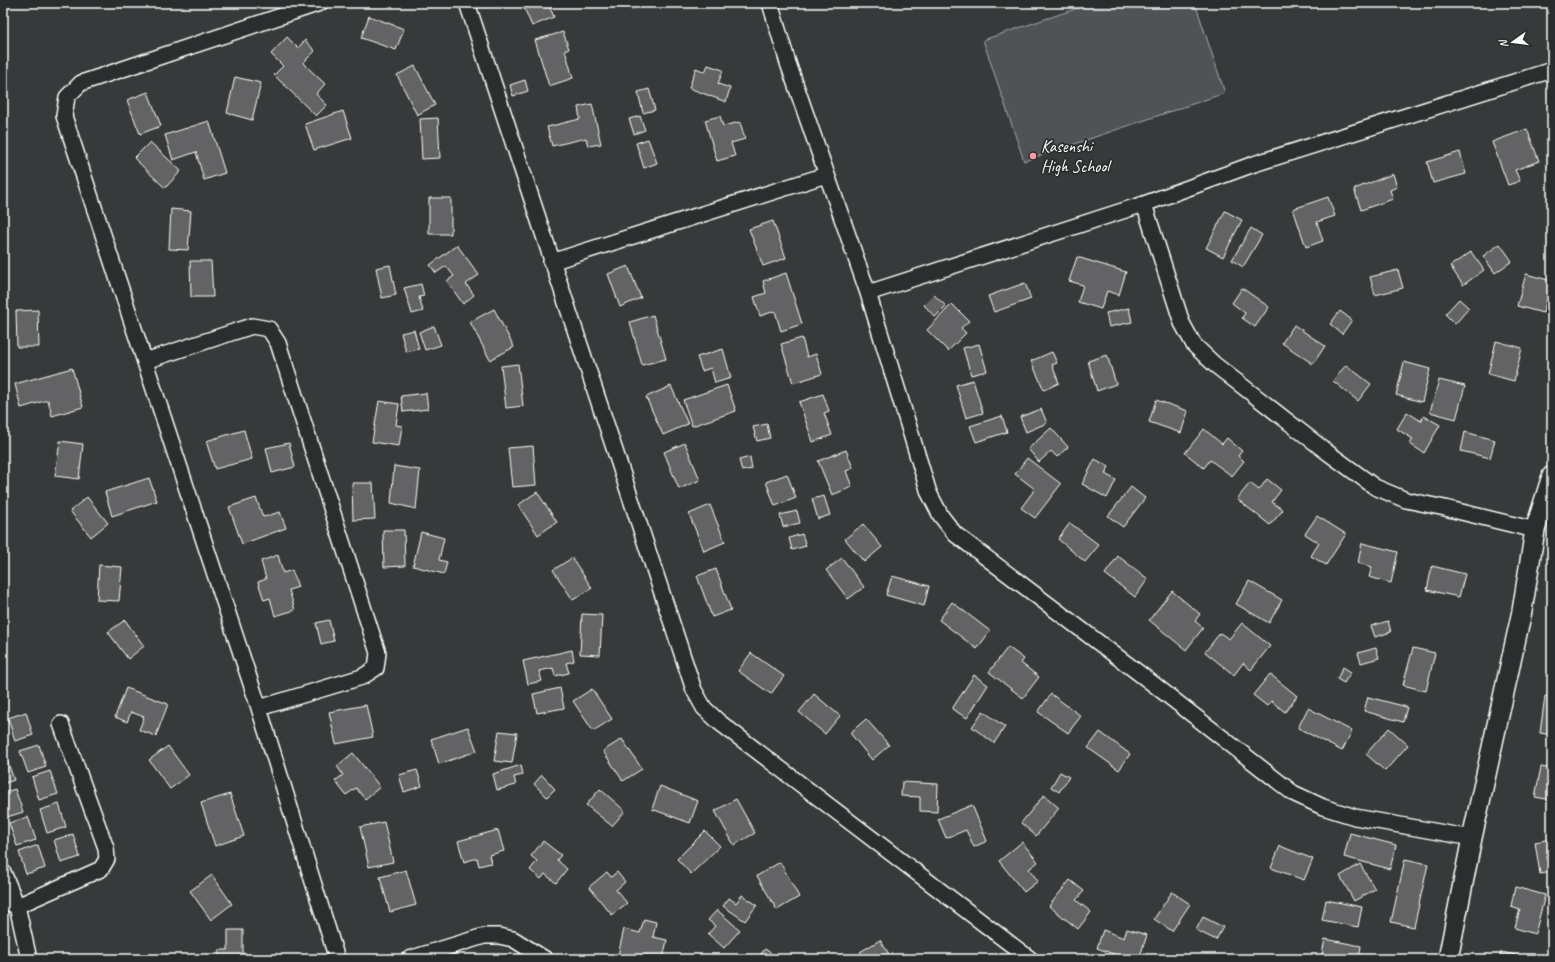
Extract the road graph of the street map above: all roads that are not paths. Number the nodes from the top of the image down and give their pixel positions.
1 (320, 3) edge
2 (467, 3) edge
3 (770, 3) edge
4 (1552, 70) edge
5 (826, 175) junction
6 (1144, 204) junction
7 (551, 262) junction
8 (868, 293) junction
9 (145, 361) junction
10 (1552, 476) edge
11 (1535, 530) junction
12 (259, 708) junction
13 (61, 724) dead end
14 (1472, 838) junction
15 (3, 872) edge
16 (10, 903) edge
17 (29, 959) edge
18 (337, 959) edge
19 (409, 959) edge
20 (545, 959) edge
21 (1030, 959) edge
22 (1448, 959) edge

1 - 9 street
2 - 7 street
3 - 5 street
4 - 6 street
5 - 7 street
5 - 8 street
6 - 8 street
6 - 11 street
7 - 21 street
8 - 14 street
9 - 12 street
9 - 12 street
10 - 11 street
11 - 14 street
12 - 18 street
13 - 16 street
14 - 22 street
15 - 16 street
16 - 17 street
19 - 20 street

